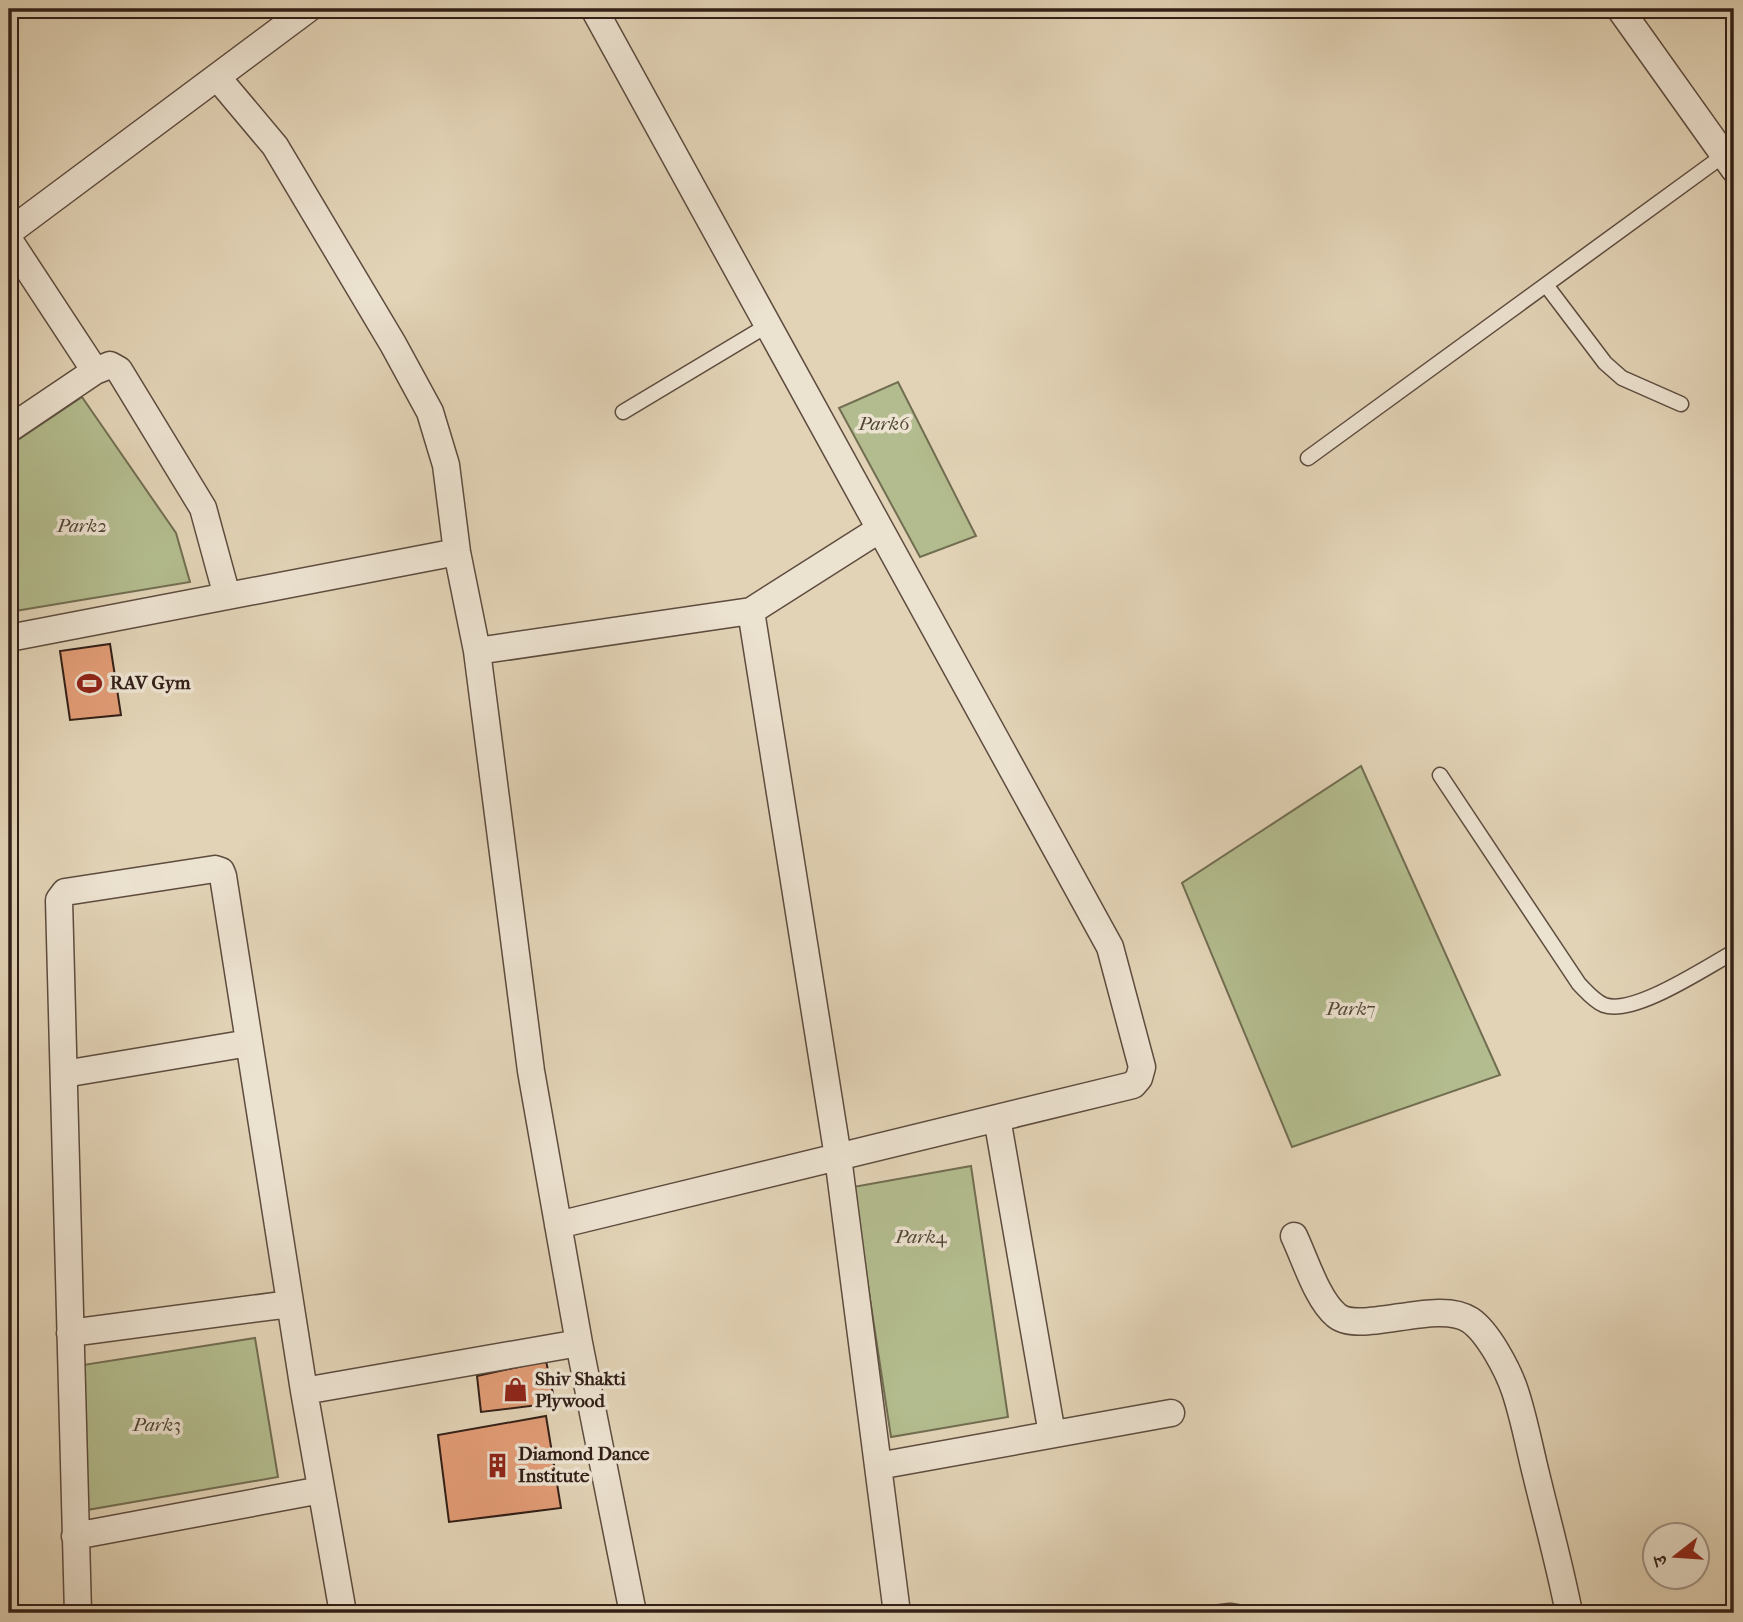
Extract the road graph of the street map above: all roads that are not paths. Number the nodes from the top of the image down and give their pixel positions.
1 (308, 9) edge
2 (594, 9) edge
3 (1620, 9) edge
4 (217, 77) junction
5 (1729, 162) edge
6 (9, 232) edge
7 (9, 240) edge
8 (1546, 285) junction
9 (768, 325) junction
10 (94, 371) junction
11 (1681, 404) dead end
12 (623, 412) dead end
13 (9, 429) edge
14 (1308, 458) dead end
15 (880, 529) junction
16 (457, 552) junction
17 (227, 596) junction
18 (751, 611) junction
19 (9, 638) edge
20 (477, 651) junction
21 (1440, 775) dead end
22 (1734, 952) edge
23 (249, 1043) junction
24 (64, 1074) junction
25 (996, 1118) junction
26 (838, 1157) junction
27 (558, 1225) junction
28 (1294, 1236) dead end
29 (290, 1304) junction
30 (70, 1332) junction
31 (579, 1343) junction
32 (304, 1391) junction
33 (1171, 1413) dead end
34 (1052, 1434) junction
35 (878, 1466) junction
36 (321, 1490) junction
37 (75, 1536) junction
38 (78, 1613) edge
39 (343, 1613) edge
40 (633, 1613) edge
41 (897, 1613) edge
42 (1213, 1613) edge
43 (1242, 1613) edge
44 (1569, 1613) edge

1 - 4 street
2 - 9 street
3 - 5 street
4 - 6 street
4 - 16 street
5 - 8 lane
7 - 10 street
8 - 11 lane
8 - 14 lane
9 - 12 lane
9 - 15 street
10 - 13 street
10 - 17 street
15 - 18 street
15 - 25 street
16 - 17 street
16 - 20 street
17 - 19 street
18 - 20 street
18 - 26 street
20 - 27 street
21 - 22 lane
23 - 24 street
23 - 24 street
23 - 29 street
24 - 30 street
25 - 26 street
25 - 34 street
26 - 27 street
26 - 35 street
27 - 31 street
28 - 44 street
29 - 30 street
29 - 32 street
30 - 37 street
31 - 32 street
31 - 40 street
32 - 36 street
33 - 34 street
34 - 35 street
35 - 41 street
36 - 37 street
36 - 39 street
37 - 38 street
42 - 43 lane

